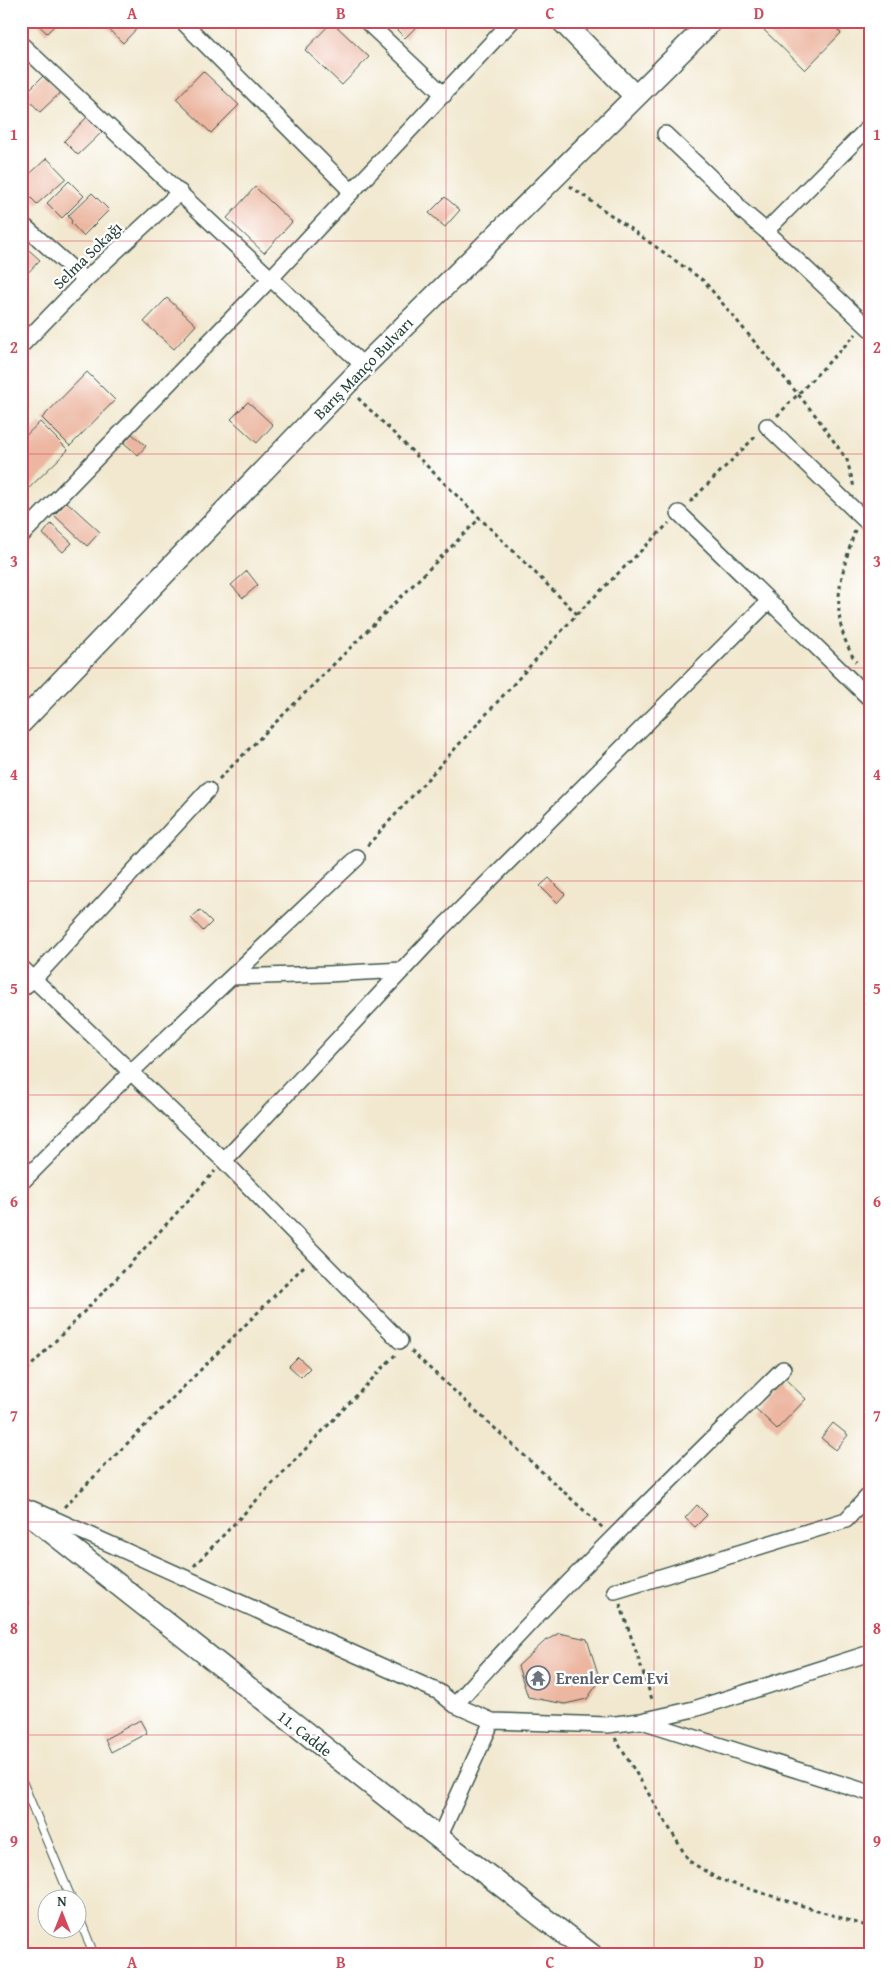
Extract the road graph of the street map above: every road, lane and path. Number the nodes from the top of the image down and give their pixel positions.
1 (182, 21) edge
2 (366, 21) edge
3 (512, 21) edge
4 (562, 21) edge
5 (712, 21) edge
6 (21, 44) edge
7 (444, 95) junction
8 (635, 96) junction
9 (870, 126) edge
10 (665, 134) dead end
11 (555, 175) junction
12 (180, 192) junction
13 (352, 192) junction
14 (21, 223) edge
15 (766, 231) junction
16 (272, 278) junction
17 (85, 280) junction
18 (868, 325) edge
19 (21, 346) edge
20 (364, 366) junction
21 (345, 386) junction
22 (798, 395) junction
23 (767, 426) junction
24 (679, 513) junction
25 (480, 518) junction
26 (864, 520) edge
27 (21, 536) edge
28 (769, 601) junction
29 (577, 614) junction
30 (860, 669) dead end
31 (870, 699) edge
32 (21, 723) edge
33 (208, 790) joint
34 (356, 858) joint
35 (21, 967) edge
36 (403, 970) junction
37 (232, 977) junction
38 (34, 980) junction
39 (21, 989) edge
40 (131, 1072) junction
41 (224, 1161) junction
42 (21, 1183) edge
43 (315, 1254) junction
44 (402, 1343) junction
45 (783, 1369) dead end
46 (21, 1376) edge
47 (870, 1494) edge
48 (21, 1506) edge
49 (53, 1518) junction
50 (613, 1537) junction
51 (184, 1577) junction
52 (615, 1590) joint
53 (870, 1653) edge
54 (455, 1705) junction
55 (658, 1717) junction
56 (492, 1721) junction
57 (642, 1721) junction
58 (607, 1725) junction
59 (21, 1779) edge
60 (870, 1793) edge
61 (439, 1838) junction
62 (67, 1888) edge
63 (870, 1927) edge
64 (87, 1938) edge
65 (94, 1955) edge
66 (592, 1955) edge

1 - 13 street
2 - 7 street
3 - 7 street
4 - 8 street
5 - 8 street, Barış Manço Bulvarı
6 - 12 street
7 - 13 street
8 - 11 street, Barış Manço Bulvarı
9 - 15 street
10 - 15 street
11 - 20 street, Barış Manço Bulvarı
11 - 22 path
12 - 16 street
12 - 17 street, Selma Sokağı
13 - 16 street
14 - 17 street
15 - 18 street
16 - 20 street
16 - 27 street
17 - 19 street, Selma Sokağı
18 - 22 path
20 - 21 street, Barış Manço Bulvarı
21 - 25 path
21 - 32 street, Barış Manço Bulvarı
22 - 23 path
22 - 26 path
23 - 24 path
23 - 26 street
24 - 28 street
24 - 29 path
25 - 29 path
25 - 33 path
26 - 30 path
28 - 31 street
28 - 36 street
29 - 34 path
33 - 38 street
34 - 37 street
35 - 38 street
36 - 37 street
36 - 41 street
37 - 40 street
38 - 39 street
38 - 40 street
40 - 41 street
40 - 42 street
41 - 43 street
41 - 46 path
43 - 44 street
43 - 49 path
44 - 50 path
44 - 51 path
45 - 50 street
47 - 52 street
48 - 49 street
48 - 61 street, 11. Cadde
49 - 51 street
50 - 54 street
51 - 54 street
52 - 55 path
53 - 55 street
54 - 56 street
55 - 57 street
56 - 58 street
56 - 61 street
57 - 58 street
57 - 60 street
58 - 63 path
59 - 62 lane
61 - 66 street, 11. Cadde
64 - 65 lane

